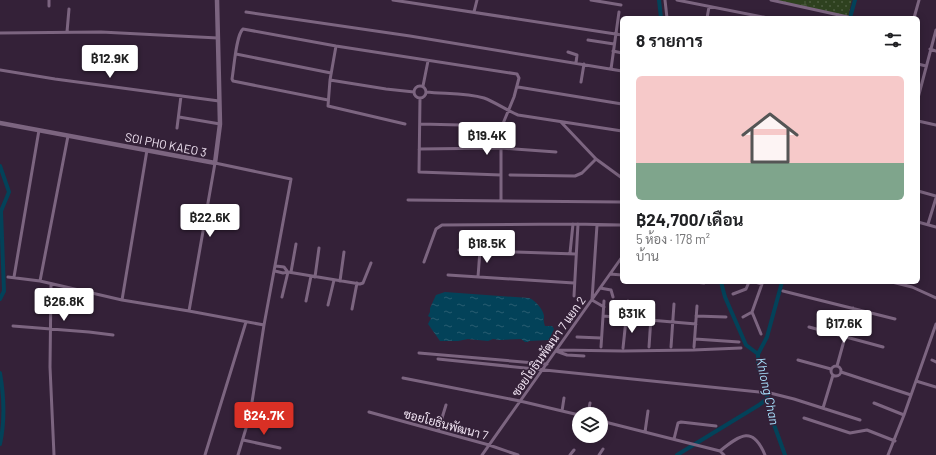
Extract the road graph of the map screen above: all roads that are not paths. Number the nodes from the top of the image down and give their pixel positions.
1 (49, 0) edge
2 (217, 0) edge
3 (393, 0) edge
4 (477, 0) edge
5 (591, 0) edge
6 (665, 0) edge
7 (677, 0) edge
8 (772, 0) edge
9 (919, 0) edge
10 (621, 5) dead end
11 (49, 6) dead end
12 (709, 7) junction
13 (69, 9) dead end
14 (246, 12) dead end
15 (474, 12) junction
16 (619, 12) dead end
17 (667, 16) edge
18 (707, 16) edge
19 (755, 16) edge
20 (844, 16) edge
21 (915, 16) edge
22 (936, 30) edge
23 (67, 32) junction
24 (0, 33) edge
25 (616, 34) junction
26 (620, 35) edge
27 (218, 38) junction
28 (588, 40) dead end
29 (614, 44) junction
30 (336, 46) junction
31 (930, 49) junction
32 (613, 51) junction
33 (936, 51) edge
34 (568, 52) dead end
35 (620, 52) edge
36 (236, 54) junction
37 (428, 60) junction
38 (576, 63) junction
39 (584, 64) junction
40 (920, 64) edge
41 (926, 66) junction
42 (611, 69) junction
43 (0, 70) edge
44 (620, 71) edge
45 (331, 74) junction
46 (330, 80) junction
47 (581, 82) dead end
48 (423, 86) junction
49 (518, 87) junction
50 (920, 90) edge
51 (414, 92) junction
52 (426, 92) junction
53 (181, 96) junction
54 (420, 98) junction
55 (328, 100) junction
56 (219, 101) junction
57 (620, 104) edge
58 (508, 111) junction
59 (179, 117) junction
60 (920, 121) edge
61 (561, 122) junction
62 (0, 124) edge
63 (220, 124) junction
64 (404, 124) dead end
65 (420, 124) junction
66 (936, 125) edge
67 (502, 126) junction
68 (176, 128) dead end
69 (39, 130) junction
70 (620, 131) edge
71 (68, 135) junction
72 (501, 148) junction
73 (419, 149) junction
74 (148, 150) junction
75 (556, 152) dead end
76 (596, 159) junction
77 (215, 163) junction
78 (501, 175) junction
79 (510, 175) dead end
80 (620, 177) edge
81 (920, 192) edge
82 (936, 197) edge
83 (408, 200) dead end
84 (501, 200) junction
85 (620, 202) edge
86 (920, 222) edge
87 (572, 224) junction
88 (578, 224) junction
89 (928, 224) junction
90 (597, 225) junction
91 (620, 225) edge
92 (936, 227) edge
93 (296, 244) dead end
94 (319, 248) dead end
95 (459, 250) dead end
96 (480, 250) junction
97 (344, 252) dead end
98 (570, 254) junction
99 (576, 254) junction
100 (620, 260) edge
101 (424, 262) dead end
102 (371, 263) dead end
103 (276, 266) junction
104 (275, 271) junction
105 (289, 272) junction
106 (610, 274) junction
107 (448, 275) dead end
108 (620, 275) edge
109 (313, 276) junction
110 (8, 277) dead end
111 (14, 277) junction
112 (478, 277) junction
113 (334, 280) junction
114 (340, 280) junction
115 (40, 281) junction
116 (357, 283) junction
117 (574, 283) junction
118 (51, 284) junction
119 (748, 284) edge
120 (762, 284) edge
121 (900, 284) edge
122 (600, 288) junction
123 (783, 292) dead end
124 (733, 294) dead end
125 (574, 296) dead end
126 (282, 297) dead end
127 (613, 297) dead end
128 (936, 298) edge
129 (122, 300) junction
130 (592, 300) junction
131 (306, 301) dead end
132 (604, 301) dead end
133 (628, 301) dead end
134 (652, 302) dead end
135 (674, 304) dead end
136 (328, 305) dead end
137 (697, 306) dead end
138 (604, 307) junction
139 (853, 308) junction
140 (352, 309) dead end
141 (189, 311) junction
142 (752, 312) junction
143 (603, 316) junction
144 (696, 316) junction
145 (726, 317) dead end
146 (743, 317) dead end
147 (626, 319) junction
148 (895, 319) dead end
149 (651, 320) junction
150 (246, 322) junction
151 (673, 322) junction
152 (696, 324) junction
153 (936, 324) edge
154 (264, 325) junction
155 (13, 326) dead end
156 (809, 327) dead end
157 (50, 328) junction
158 (761, 334) dead end
159 (113, 335) dead end
160 (845, 336) junction
161 (934, 336) edge
162 (577, 337) dead end
163 (601, 338) junction
164 (695, 339) junction
165 (739, 342) dead end
166 (601, 347) dead end
167 (649, 347) dead end
168 (671, 347) dead end
169 (694, 347) dead end
170 (883, 347) dead end
171 (623, 348) dead end
172 (741, 348) dead end
173 (557, 350) junction
174 (419, 353) dead end
175 (584, 356) dead end
176 (438, 359) dead end
177 (798, 360) dead end
178 (932, 360) dead end
179 (936, 362) edge
180 (547, 364) junction
181 (837, 366) junction
182 (543, 369) junction
183 (831, 369) junction
184 (841, 372) junction
185 (834, 375) junction
186 (403, 378) dead end
187 (916, 381) junction
188 (936, 387) edge
189 (911, 395) junction
190 (564, 398) dead end
191 (520, 401) junction
192 (590, 403) dead end
193 (874, 403) dead end
194 (446, 405) dead end
195 (589, 407) edge
196 (823, 408) junction
197 (562, 411) junction
198 (648, 411) dead end
199 (369, 412) dead end
200 (572, 413) edge
201 (904, 415) junction
202 (804, 418) dead end
203 (860, 420) dead end
204 (608, 423) edge
205 (716, 426) dead end
206 (438, 430) junction
207 (645, 432) junction
208 (674, 439) junction
209 (243, 440) junction
210 (895, 441) junction
211 (489, 445) junction
212 (280, 448) dead end
213 (603, 449) dead end
214 (574, 450) dead end
215 (720, 451) junction
216 (54, 455) edge
217 (205, 455) edge
218 (238, 455) edge
219 (482, 455) edge
220 (518, 455) edge
221 (570, 455) edge
222 (599, 455) edge
223 (724, 455) edge
224 (765, 455) edge
225 (888, 455) edge

1 - 11 street
2 - 27 street, SOI PHO KAEO 3
3 - 15 street
4 - 15 street
5 - 10 street
6 - 17 street
7 - 12 street
8 - 20 street
9 - 21 street
12 - 18 street
12 - 19 street
13 - 23 street
14 - 38 street
15 - 25 street
16 - 25 street
22 - 31 street
23 - 24 street
23 - 27 street
25 - 26 street
25 - 29 street
27 - 56 street, SOI PHO KAEO 3
28 - 29 street
29 - 32 street
30 - 36 street
30 - 37 street
30 - 45 street
31 - 33 street
31 - 41 street
32 - 35 street
32 - 42 street
34 - 38 street
36 - 45 street
36 - 55 street
37 - 48 street
37 - 49 street
38 - 39 street
39 - 42 street
39 - 47 street
40 - 41 street
41 - 50 street
42 - 44 street
43 - 53 street
45 - 46 street
46 - 51 street
46 - 55 street
48 - 51 street
48 - 52 street
49 - 57 street
49 - 58 street
51 - 54 street
52 - 54 street
52 - 58 street
53 - 56 street
53 - 59 street
54 - 65 street
55 - 64 street
56 - 63 street, SOI PHO KAEO 3
58 - 61 street
58 - 67 street
59 - 63 street
59 - 68 street
60 - 66 street
61 - 70 street
61 - 76 street
62 - 69 street, SOI PHO KAEO 3
63 - 77 street, SOI PHO KAEO 3
65 - 67 street
65 - 73 street
67 - 72 street
69 - 71 street, SOI PHO KAEO 3
69 - 111 street
71 - 74 street, SOI PHO KAEO 3
71 - 115 street
72 - 73 street
72 - 75 street
72 - 78 street
73 - 78 street
74 - 77 street, SOI PHO KAEO 3
74 - 129 street
76 - 79 street
76 - 80 street
77 - 103 street
77 - 141 street
78 - 84 street
81 - 82 street
82 - 89 street
83 - 84 street
84 - 85 street
86 - 89 street
87 - 88 street
87 - 98 street
87 - 101 street
88 - 90 street
88 - 99 street
89 - 92 street
90 - 91 street
90 - 130 street
93 - 105 street
94 - 109 street
95 - 96 street
96 - 98 street
96 - 112 street
97 - 114 street
98 - 99 street
99 - 117 street
100 - 106 street, ซอยโยธินพัฒนา 7 แยก 2
102 - 116 street
103 - 104 street
103 - 105 street
104 - 105 street
104 - 154 street
105 - 109 street
105 - 126 street
106 - 108 street
106 - 122 street, ซอยโยธินพัฒนา 7 แยก 2
107 - 112 street
109 - 113 street
109 - 131 street
110 - 111 street
111 - 115 street
112 - 117 street
113 - 114 street
113 - 136 street
114 - 116 street
115 - 118 street
116 - 140 street
117 - 125 street
118 - 129 street
118 - 157 street
119 - 124 street
120 - 142 street
121 - 128 street
122 - 127 street
122 - 130 street, ซอยโยธินพัฒนา 7 แยก 2
123 - 139 street
129 - 141 street
130 - 138 street
130 - 173 street, ซอยโยธินพัฒนา 7 แยก 2
132 - 138 street
133 - 147 street
134 - 149 street
135 - 151 street
137 - 144 street
138 - 143 street
139 - 148 street
139 - 160 street
141 - 150 street
142 - 146 street
142 - 158 street
143 - 147 street
143 - 163 street
144 - 145 street
144 - 152 street
147 - 149 street
147 - 171 street
149 - 151 street
149 - 167 street
150 - 154 street
150 - 217 street
151 - 152 street
151 - 168 street
152 - 164 street
153 - 161 street
154 - 209 street
155 - 157 street
156 - 160 street
157 - 159 street
157 - 216 street
160 - 170 street
160 - 181 street
161 - 187 street
162 - 163 street
163 - 166 street
164 - 165 street
164 - 169 street
172 - 173 street
173 - 175 street
173 - 180 street, ซอยโยธินพัฒนา 7 แยก 2
174 - 180 street
176 - 182 street
177 - 183 street
178 - 179 street
180 - 182 street, ซอยโยธินพัฒนา 7 แยก 2
181 - 183 street
181 - 184 street
182 - 191 street, ซอยโยธินพัฒนา 7 แยก 2
182 - 196 street
183 - 185 street
184 - 185 street
184 - 189 street
185 - 196 street
186 - 191 street
187 - 188 street
187 - 189 street
189 - 201 street
190 - 197 street
191 - 197 street
191 - 211 street, ซอยโยธินพัฒนา 7 แยก 2
192 - 195 street
193 - 201 street
194 - 206 street
196 - 203 street
197 - 200 street
198 - 207 street
199 - 206 street, ซอยโยธินพัฒนา 7
201 - 210 street
202 - 210 street
204 - 207 street
205 - 208 street
206 - 211 street, ซอยโยธินพัฒนา 7
207 - 208 street
208 - 215 street
209 - 212 street
209 - 218 street
210 - 225 street
211 - 219 street, ซอยโยธินพัฒนา 7 แยก 2
211 - 220 street, ซอยโยธินพัฒนา 7
213 - 222 street
214 - 221 street
215 - 223 street
215 - 224 street

